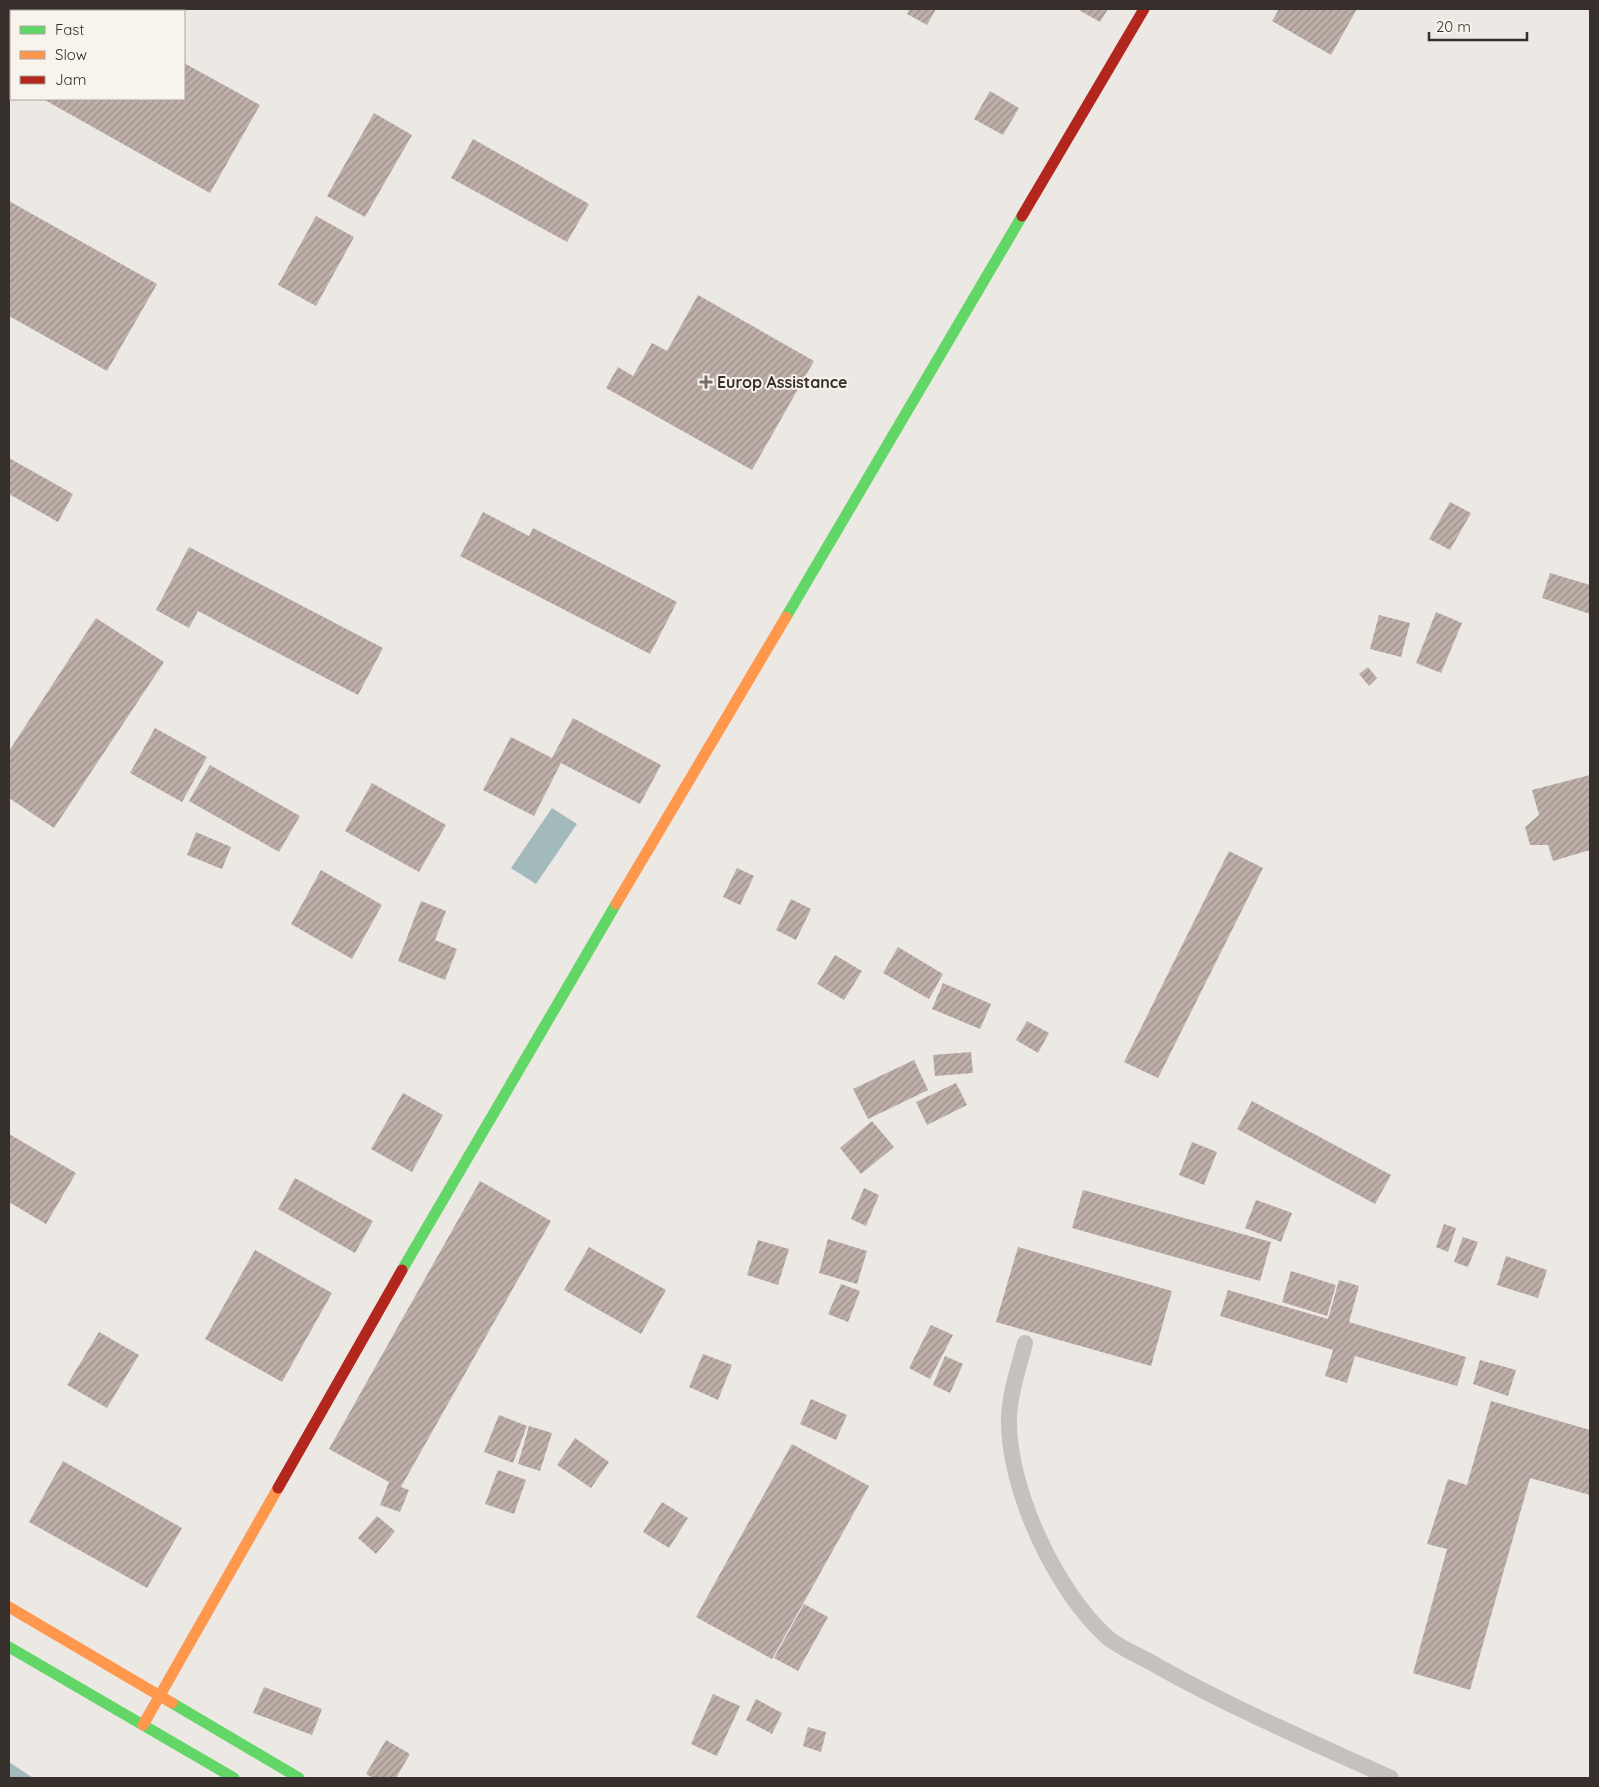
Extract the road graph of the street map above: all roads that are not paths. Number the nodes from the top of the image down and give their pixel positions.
1 (1144, 9) edge
2 (1025, 1343) dead end
3 (9, 1607) edge
4 (9, 1647) edge
5 (160, 1695) junction
6 (143, 1725) junction
7 (1370, 1774) edge
8 (234, 1778) edge
9 (299, 1778) edge
10 (1391, 1778) edge

1 - 5 street
2 - 7 lane
3 - 5 street
4 - 6 street
5 - 6 street
5 - 9 street
6 - 8 street
7 - 10 lane

